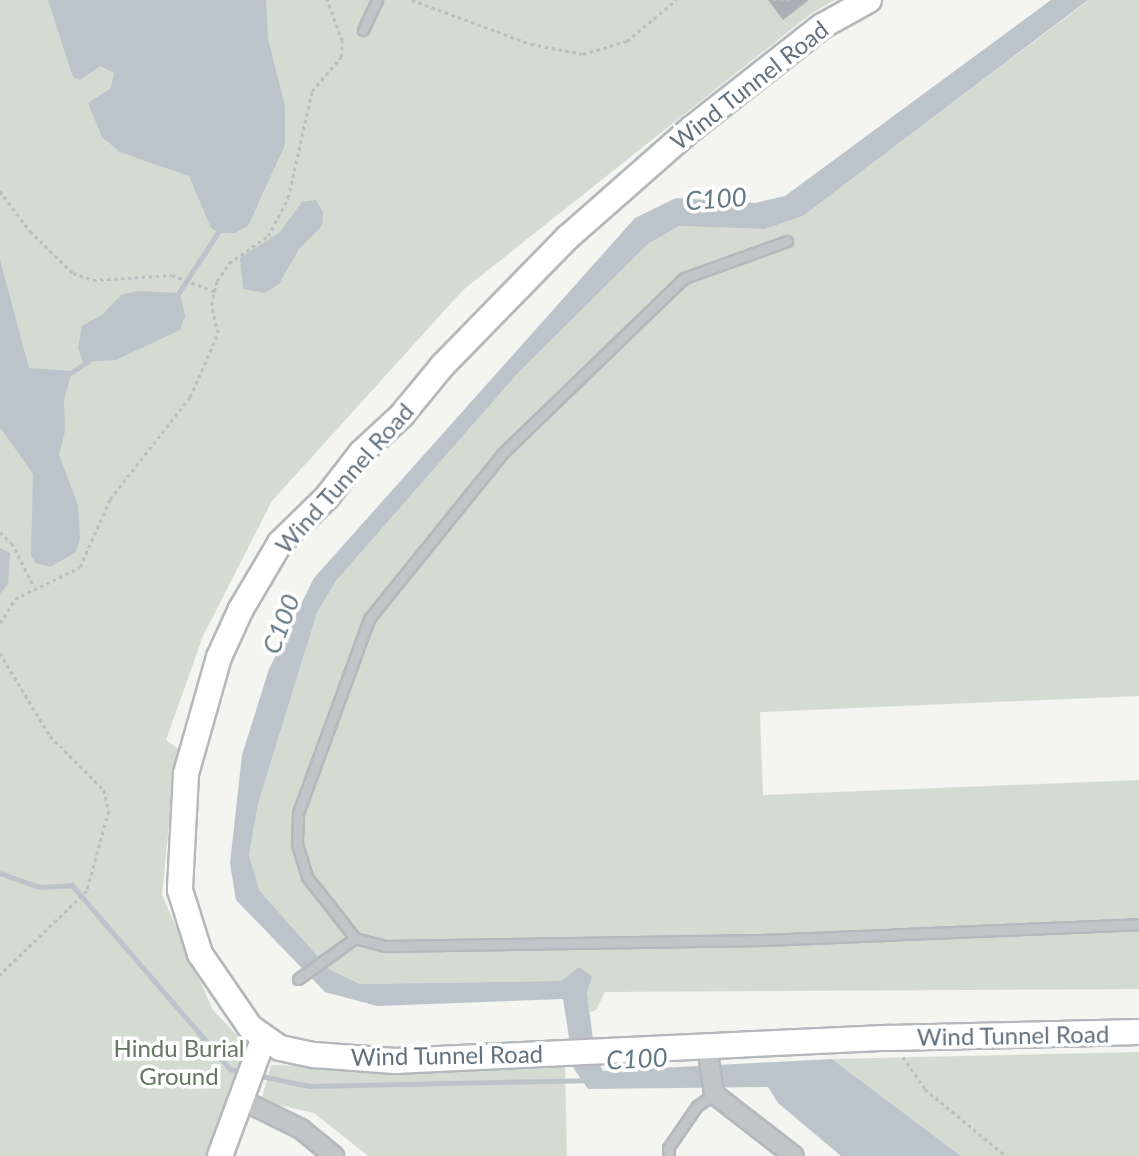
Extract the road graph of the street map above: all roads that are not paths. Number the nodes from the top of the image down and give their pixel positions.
1 (377, 0) edge
2 (869, 0) edge
3 (363, 30) dead end
4 (787, 241) dead end
5 (1139, 924) edge
6 (355, 938) junction
7 (298, 979) dead end
8 (1139, 1032) edge
9 (263, 1040) junction
10 (710, 1054) junction
11 (248, 1083) junction
12 (714, 1092) junction
13 (220, 1156) edge
14 (334, 1156) edge
15 (668, 1156) edge
16 (794, 1156) edge

1 - 3 lane
2 - 9 street, Wind Tunnel Road
4 - 6 lane
5 - 6 lane
6 - 7 lane
8 - 10 street, Wind Tunnel Road
9 - 10 street, Wind Tunnel Road
9 - 11 street
10 - 12 street
11 - 13 street
11 - 14 street
12 - 15 lane
12 - 16 street

